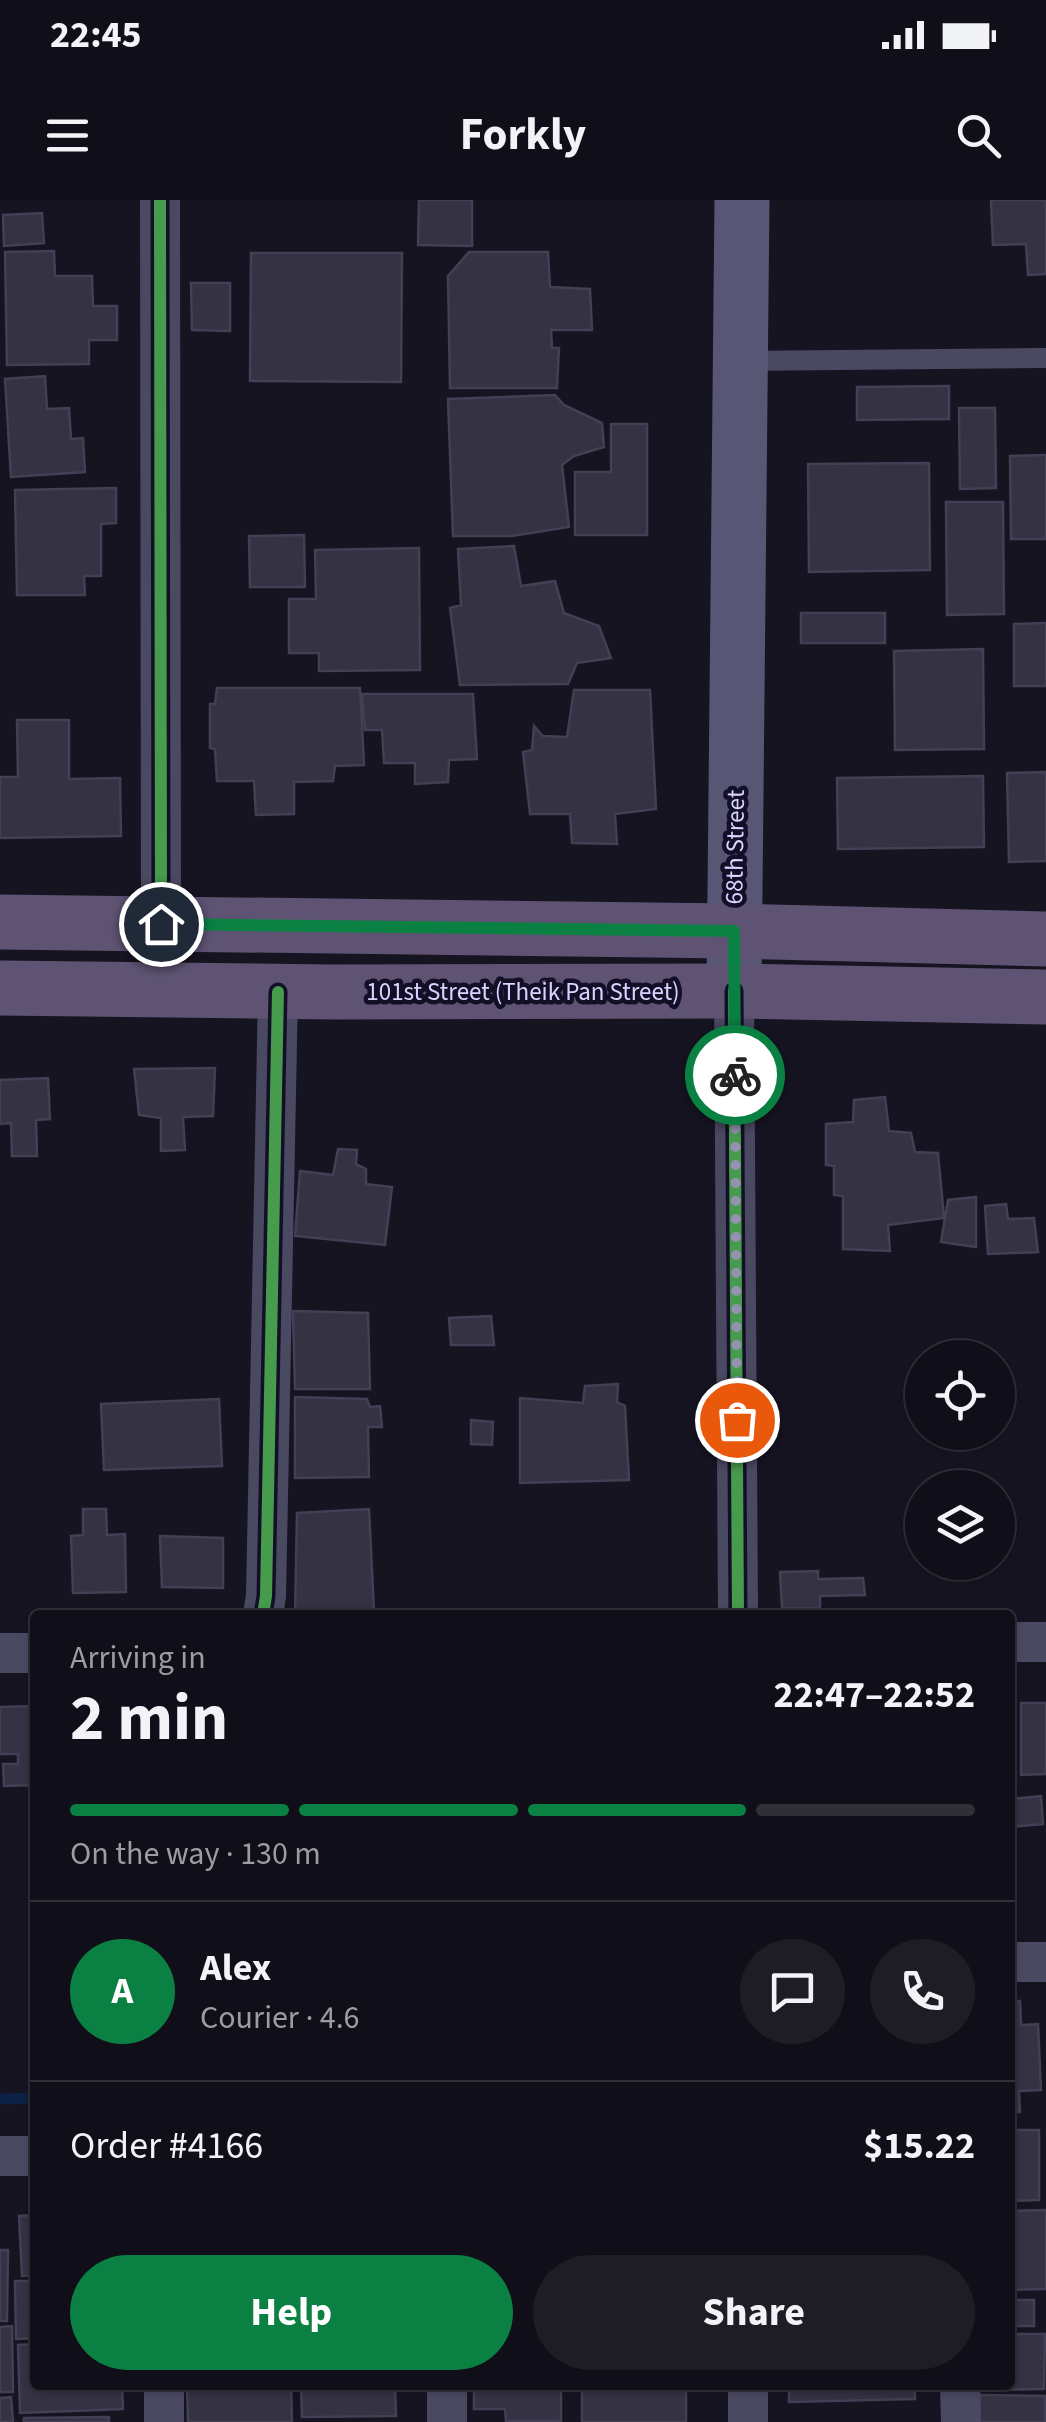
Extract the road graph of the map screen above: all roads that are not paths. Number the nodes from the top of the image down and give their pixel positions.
1 (160, 200) edge
2 (742, 200) edge
3 (1046, 358) edge
4 (742, 361) junction
5 (0, 922) edge
6 (334, 927) junction
7 (734, 931) junction
8 (1046, 939) edge
9 (162, 957) junction
10 (0, 988) edge
11 (734, 990) junction
12 (278, 992) junction
13 (334, 992) junction
14 (1046, 997) edge
15 (264, 1610) edge
16 (738, 1610) edge
17 (1015, 1642) edge
18 (1046, 1642) edge
19 (0, 1653) edge
20 (30, 1653) edge
21 (1015, 1962) edge
22 (1046, 1962) edge
23 (0, 2156) edge
24 (30, 2156) edge
25 (164, 2390) edge
26 (447, 2390) edge
27 (748, 2390) edge
28 (960, 2390) edge
29 (164, 2422) edge
30 (447, 2422) edge
31 (748, 2422) edge
32 (960, 2422) edge

1 - 9 street
2 - 4 main road, 68th Street
3 - 4 lane
4 - 7 main road, 68th Street
5 - 9 main road, 101st Street (Theik Pan Street)
6 - 7 main road, 101st Street (Theik Pan Street)
6 - 9 main road, 101st Street (Theik Pan Street)
6 - 13 main road
7 - 8 main road, 101st Street (Theik Pan Street)
7 - 11 main road, 68th Street
9 - 10 main road, 101st Street (Theik Pan Street)
9 - 12 main road, 101st Street (Theik Pan Street)
11 - 13 main road, 101st Street (Theik Pan Street)
11 - 14 main road, 101st Street (Theik Pan Street)
11 - 16 street, 68th Street
12 - 13 main road, 101st Street (Theik Pan Street)
12 - 15 street
17 - 18 street
19 - 20 street
21 - 22 street
23 - 24 street
25 - 29 street
26 - 30 street
27 - 31 street
28 - 32 street

